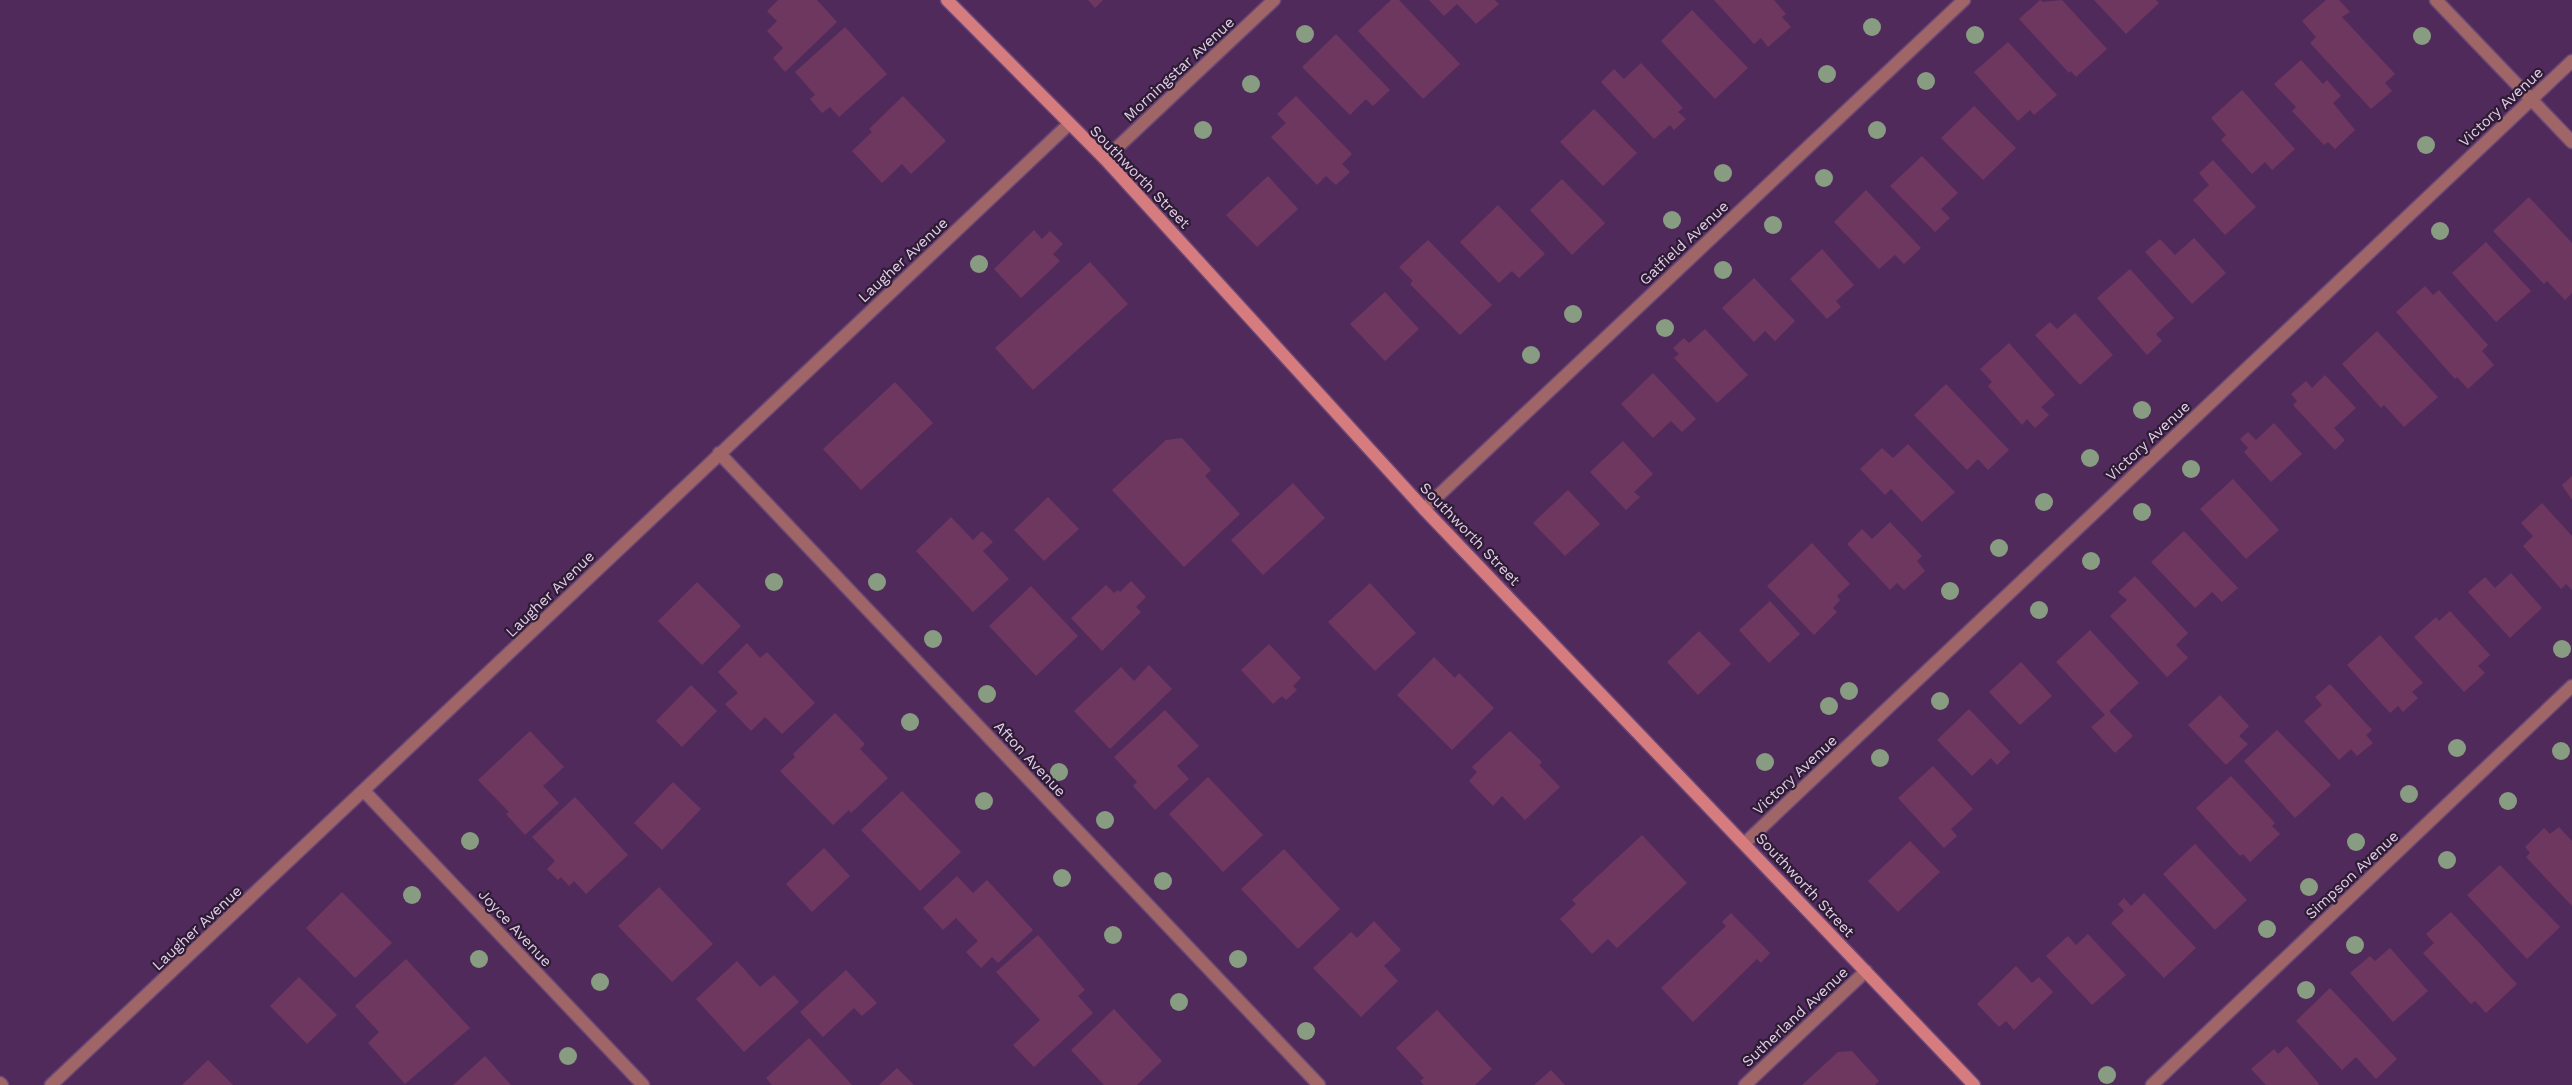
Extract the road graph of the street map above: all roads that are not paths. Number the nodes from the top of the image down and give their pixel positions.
1 (947, 0) edge
2 (1274, 0) edge
3 (1964, 0) edge
4 (2436, 0) edge
5 (2572, 61) edge
6 (2531, 99) junction
7 (1068, 125) junction
8 (2572, 142) edge
9 (1105, 159) junction
10 (719, 453) junction
11 (1424, 509) junction
12 (2572, 686) edge
13 (365, 792) junction
14 (1745, 843) junction
15 (1866, 971) junction
16 (51, 1085) edge
17 (643, 1085) edge
18 (1319, 1085) edge
19 (1745, 1085) edge
20 (1974, 1085) edge
21 (2152, 1085) edge

1 - 7 main road, Southworth Street
2 - 9 street, Morningstar Avenue
3 - 11 street, Gatfield Avenue
4 - 6 street
5 - 6 street, Victory Avenue
6 - 8 street
6 - 14 street, Victory Avenue
7 - 9 main road, Southworth Street
7 - 10 street, Laugher Avenue
9 - 11 main road, Southworth Street
10 - 13 street, Laugher Avenue
10 - 18 street, Afton Avenue
11 - 14 main road, Southworth Street
12 - 21 street, Simpson Avenue
13 - 16 street, Laugher Avenue
13 - 17 street, Joyce Avenue
14 - 15 main road, Southworth Street
15 - 19 street, Sutherland Avenue
15 - 20 main road, Southworth Street

